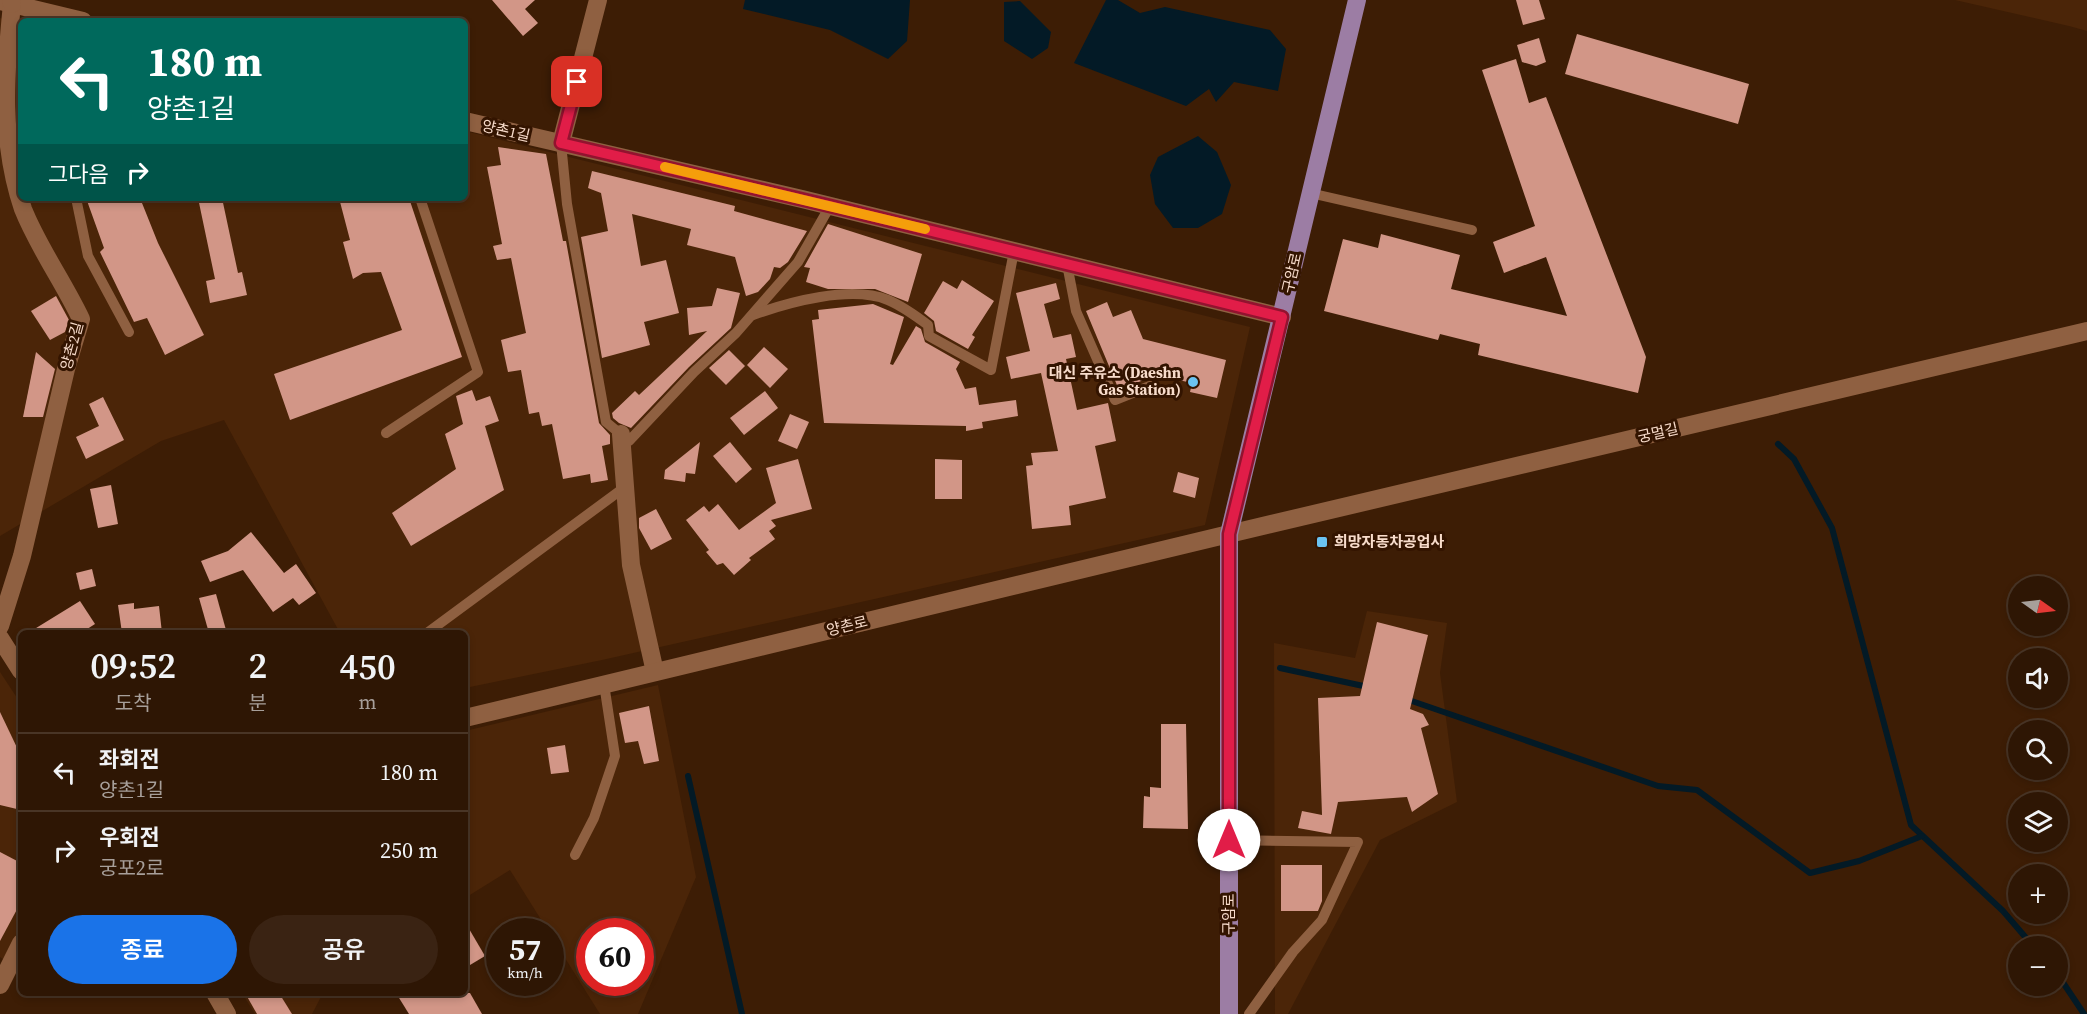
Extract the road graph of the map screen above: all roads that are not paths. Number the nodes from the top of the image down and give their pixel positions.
1 (598, 0) edge
2 (1357, 0) edge
3 (8, 2) edge
4 (40, 15) edge
5 (62, 18) edge
6 (468, 122) edge
7 (561, 143) junction
8 (18, 193) edge
9 (1310, 193) junction
10 (20, 201) edge
11 (77, 201) edge
12 (421, 201) edge
13 (830, 206) junction
14 (1472, 230) dead end
15 (1014, 251) junction
16 (1067, 264) junction
17 (752, 315) junction
18 (1282, 317) junction
19 (2087, 331) edge
20 (129, 332) dead end
21 (1150, 386) dead end
22 (386, 433) dead end
23 (621, 434) junction
24 (625, 487) junction
25 (1229, 534) junction
26 (0, 626) edge
27 (431, 630) edge
28 (0, 638) edge
29 (18, 666) edge
30 (655, 672) junction
31 (604, 684) junction
32 (468, 717) edge
33 (1229, 840) junction
34 (575, 855) dead end
35 (18, 948) edge
36 (2, 974) edge
37 (217, 996) edge
38 (227, 1014) edge
39 (1229, 1014) edge
40 (1249, 1014) edge

1 - 7 street
2 - 9 main road, 구암로
3 - 4 street
3 - 8 street, 양촌2길
4 - 5 street
6 - 7 street, 양촌1길
7 - 13 street, 양촌1길
7 - 23 lane
9 - 14 lane
9 - 18 main road, 구암로
10 - 26 street, 양촌2길
11 - 20 lane
12 - 22 lane
13 - 15 street, 양촌1길
13 - 17 lane
15 - 16 street, 양촌1길
15 - 17 lane
16 - 18 street, 양촌1길
16 - 21 lane
17 - 23 lane
18 - 25 main road, 구암로
19 - 25 street, 궁멀길
23 - 24 street
24 - 27 lane
24 - 30 street
25 - 30 street, 양촌로
25 - 33 main road, 구암로
28 - 29 street
30 - 31 street, 양촌로
31 - 32 street, 양촌로
31 - 34 lane
33 - 39 main road, 구암로
33 - 40 lane
35 - 36 street
37 - 38 street

